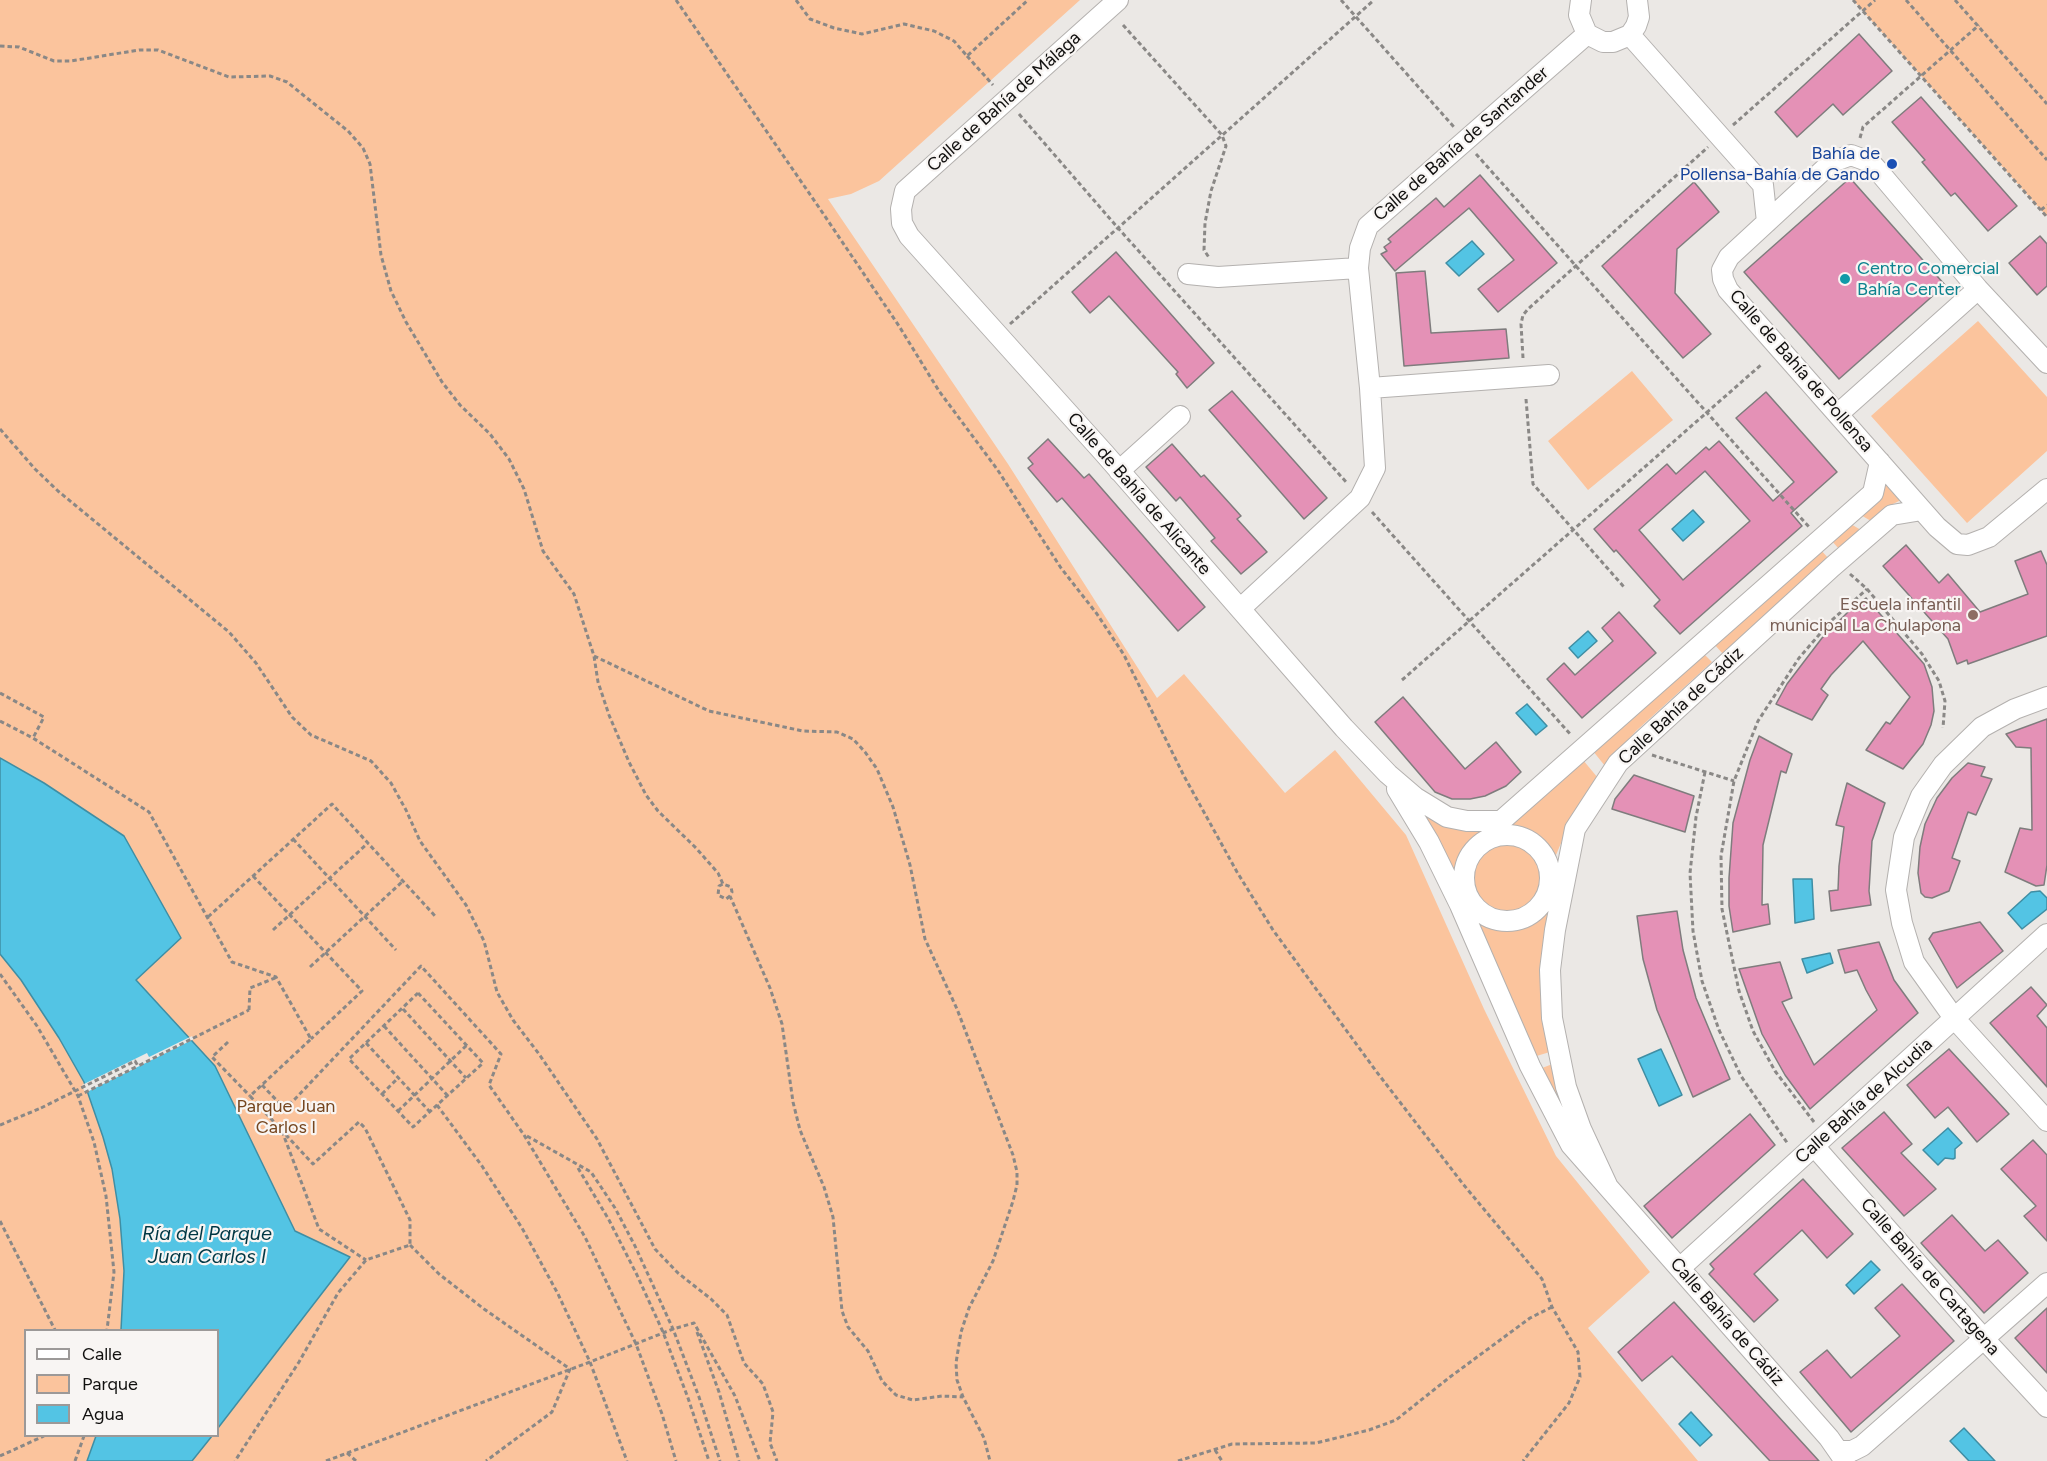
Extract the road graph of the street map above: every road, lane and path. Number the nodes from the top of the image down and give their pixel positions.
1 (676, 0) edge
2 (796, 0) edge
3 (1028, 0) edge
4 (1118, 0) edge
5 (1341, 0) edge
6 (1374, 0) edge
7 (1581, 0) edge
8 (1637, 0) edge
9 (1853, 0) edge
10 (1875, 0) edge
11 (1906, 0) edge
12 (1955, 0) edge
13 (1863, 10) junction
14 (1356, 16) junction
15 (1123, 25) dead end
16 (1978, 26) junction
17 (1587, 34) junction
18 (1630, 34) junction
19 (0, 46) edge
20 (1950, 51) junction
21 (967, 56) junction
22 (1921, 76) junction
23 (993, 85) dead end
24 (2047, 104) edge
25 (1016, 111) dead end
26 (1454, 127) dead end
27 (1731, 127) dead end
28 (1863, 128) dead end
29 (1222, 135) junction
30 (1712, 144) dead end
31 (1473, 150) dead end
32 (2047, 160) edge
33 (1763, 185) junction
34 (1800, 192) junction
35 (2047, 205) edge
36 (901, 209) joint
37 (2041, 210) junction
38 (2047, 217) edge
39 (1767, 222) junction
40 (1118, 228) junction
41 (1213, 264) dead end
42 (1577, 266) junction
43 (1358, 268) junction
44 (1188, 274) dead end
45 (1978, 289) junction
46 (1011, 323) dead end
47 (2047, 336) edge
48 (2027, 342) junction
49 (2047, 363) edge
50 (1524, 364) dead end
51 (1762, 364) dead end
52 (1549, 375) dead end
53 (1370, 388) junction
54 (1526, 399) dead end
55 (1707, 412) junction
56 (1838, 414) junction
57 (1180, 416) dead end
58 (0, 429) edge
59 (1880, 462) junction
60 (1119, 471) junction
61 (1354, 492) dead end
62 (2045, 496) edge
63 (1367, 506) dead end
64 (1922, 510) junction
65 (1574, 530) junction
66 (1813, 531) dead end
67 (1849, 573) dead end
68 (1624, 587) dead end
69 (1867, 589) junction
70 (1241, 608) junction
71 (1469, 622) junction
72 (594, 656) junction
73 (1402, 680) dead end
74 (0, 693) edge
75 (2047, 697) edge
76 (0, 721) edge
77 (1943, 728) dead end
78 (33, 738) junction
79 (1574, 739) dead end
80 (1647, 753) dead end
81 (1705, 772) junction
82 (1388, 774) junction
83 (1734, 781) junction
84 (1502, 828) junction
85 (293, 839) junction
86 (368, 843) junction
87 (253, 876) junction
88 (329, 878) junction
89 (403, 881) junction
90 (723, 884) junction
91 (1556, 889) junction
92 (730, 896) junction
93 (1465, 903) junction
94 (290, 914) junction
95 (365, 916) junction
96 (208, 917) junction
97 (436, 917) dead end
98 (273, 930) dead end
99 (2047, 934) edge
100 (396, 950) dead end
101 (325, 953) junction
102 (310, 967) dead end
103 (0, 974) edge
104 (276, 977) junction
105 (402, 1008) junction
106 (1954, 1018) junction
107 (384, 1026) junction
108 (311, 1039) junction
109 (228, 1042) dead end
110 (366, 1043) junction
111 (467, 1045) junction
112 (450, 1061) junction
113 (138, 1066) junction
114 (398, 1078) junction
115 (432, 1078) junction
116 (466, 1078) junction
117 (262, 1085) junction
118 (382, 1094) junction
119 (415, 1095) junction
120 (78, 1096) junction
121 (250, 1096) junction
122 (448, 1096) junction
123 (437, 1105) junction
124 (398, 1111) junction
125 (430, 1112) junction
126 (2047, 1121) edge
127 (0, 1125) edge
128 (281, 1129) junction
129 (524, 1135) junction
130 (1817, 1137) junction
131 (1790, 1147) dead end
132 (577, 1165) junction
133 (1607, 1185) junction
134 (0, 1221) edge
135 (410, 1245) junction
136 (366, 1260) junction
137 (1680, 1268) junction
138 (2047, 1283) edge
139 (1552, 1307) junction
140 (693, 1323) junction
141 (54, 1329) edge
142 (107, 1329) edge
143 (673, 1329) junction
144 (663, 1332) junction
145 (1984, 1339) junction
146 (636, 1344) junction
147 (590, 1362) junction
148 (570, 1369) junction
149 (963, 1397) junction
150 (2047, 1407) edge
151 (42, 1437) edge
152 (84, 1437) edge
153 (1215, 1450) junction
154 (347, 1453) junction
155 (0, 1456) edge
156 (1843, 1456) edge
157 (75, 1461) edge
158 (236, 1461) edge
159 (326, 1461) edge
160 (356, 1461) edge
161 (486, 1461) edge
162 (627, 1461) edge
163 (676, 1461) edge
164 (709, 1461) edge
165 (720, 1461) edge
166 (739, 1461) edge
167 (760, 1461) edge
168 (777, 1461) edge
169 (990, 1461) edge
170 (1178, 1461) edge
171 (1222, 1461) edge
172 (1523, 1461) edge

1 - 139 path
2 - 21 path
3 - 21 path
4 - 36 street, Calle de Bahía de Málaga
5 - 14 path
6 - 14 path
7 - 17 street
8 - 18 street
9 - 13 path
10 - 13 path
11 - 20 path
12 - 16 path
13 - 22 path
13 - 27 path
14 - 26 path
14 - 29 path
15 - 29 path
16 - 20 path
16 - 24 path
17 - 18 street
17 - 43 street, Calle de Bahía de Santander
18 - 33 street
19 - 72 path
20 - 22 path
20 - 32 path
21 - 23 path
22 - 28 path
22 - 37 path
25 - 40 path
29 - 40 path
29 - 41 path
30 - 42 path
31 - 42 path
33 - 34 street
33 - 39 street
34 - 39 street, Calle de Bahía de Pollensa
34 - 45 street, Calle de Bahía de Pollensa
35 - 37 path
36 - 60 street, Calle de Bahía de Alicante
37 - 38 path
39 - 56 street, Calle de Bahía de Pollensa
40 - 46 path
40 - 61 path
42 - 50 path
42 - 55 path
43 - 44 street
43 - 53 street, Calle de Bahía de Santander
45 - 48 street, Calle de Bahía de Pollensa
45 - 56 street
47 - 48 street
48 - 49 street, Calle de Bahía de Pollensa
51 - 55 path
52 - 53 street
53 - 70 street, Calle de Bahía de Santander
54 - 65 path
55 - 65 path
55 - 66 path
56 - 59 street, Calle de Bahía de Pollensa
57 - 60 street
58 - 168 path
59 - 64 street, Calle de Bahía de Pollensa
59 - 84 street, Calle Bahía de Cádiz
60 - 70 street, Calle de Bahía de Alicante
62 - 64 street, Calle de Bahía de Pollensa
63 - 71 path
64 - 91 street, Calle Bahía de Cádiz
65 - 68 path
65 - 71 path
67 - 69 path
69 - 77 path
69 - 83 path
70 - 82 street, Calle de Bahía de Alicante
71 - 73 path
71 - 79 path
72 - 90 path
72 - 149 path
74 - 78 path
75 - 106 street
76 - 78 path
78 - 96 path
80 - 81 path
81 - 83 path
81 - 131 path
82 - 84 street, Calle de Bahía de Alicante
82 - 93 street, Calle de Bahía de Alicante
83 - 130 path
84 - 91 street
84 - 93 street
85 - 86 path
85 - 87 path
85 - 88 path
86 - 88 path
86 - 89 path
87 - 94 path
87 - 96 path
88 - 94 path
88 - 95 path
89 - 95 path
89 - 97 path
90 - 92 path
90 - 92 path
91 - 93 street
91 - 133 street, Calle Bahía de Cádiz
92 - 149 path
93 - 133 street, Calle Bahía de Cádiz
94 - 98 path
94 - 101 path
95 - 100 path
95 - 101 path
96 - 104 path
99 - 106 street, Calle Bahía de Alcudia
101 - 102 path
101 - 108 path
103 - 120 path
104 - 108 path
104 - 113 path, bridge
105 - 107 path
105 - 111 path
105 - 112 path
106 - 126 street
106 - 130 street, Calle Bahía de Alcudia
107 - 110 path
107 - 115 path
108 - 117 path
109 - 121 path
110 - 114 path
110 - 118 path
111 - 112 path
111 - 116 path
112 - 115 path
112 - 116 path
113 - 120 path, bridge
113 - 127 path, bridge
114 - 118 path
114 - 119 path
115 - 119 path
115 - 122 path
116 - 122 path
117 - 121 path
117 - 129 path
118 - 124 path
119 - 124 path
119 - 125 path
120 - 142 path
121 - 128 path
122 - 123 path
123 - 125 path
123 - 147 path
124 - 125 path
128 - 135 path
128 - 136 path
129 - 132 path
129 - 146 path
130 - 137 street, Calle Bahía de Alcudia
130 - 145 street, Calle Bahía de Cartagena
132 - 143 path
132 - 144 path
133 - 137 street, Calle Bahía de Cádiz
134 - 141 path
135 - 136 path
135 - 148 path
136 - 158 path
137 - 156 street, Calle Bahía de Cádiz
138 - 145 street
139 - 153 path
139 - 172 path
140 - 143 path
140 - 166 path
140 - 167 path
143 - 144 path
143 - 165 path
144 - 146 path
144 - 164 path
145 - 150 street, Calle Bahía de Cartagena
145 - 156 street
146 - 147 path
146 - 163 path
147 - 148 path
147 - 162 path
148 - 154 path
148 - 161 path
149 - 169 path
151 - 155 path
152 - 157 path
153 - 170 path
153 - 171 path
154 - 159 path
154 - 160 path

